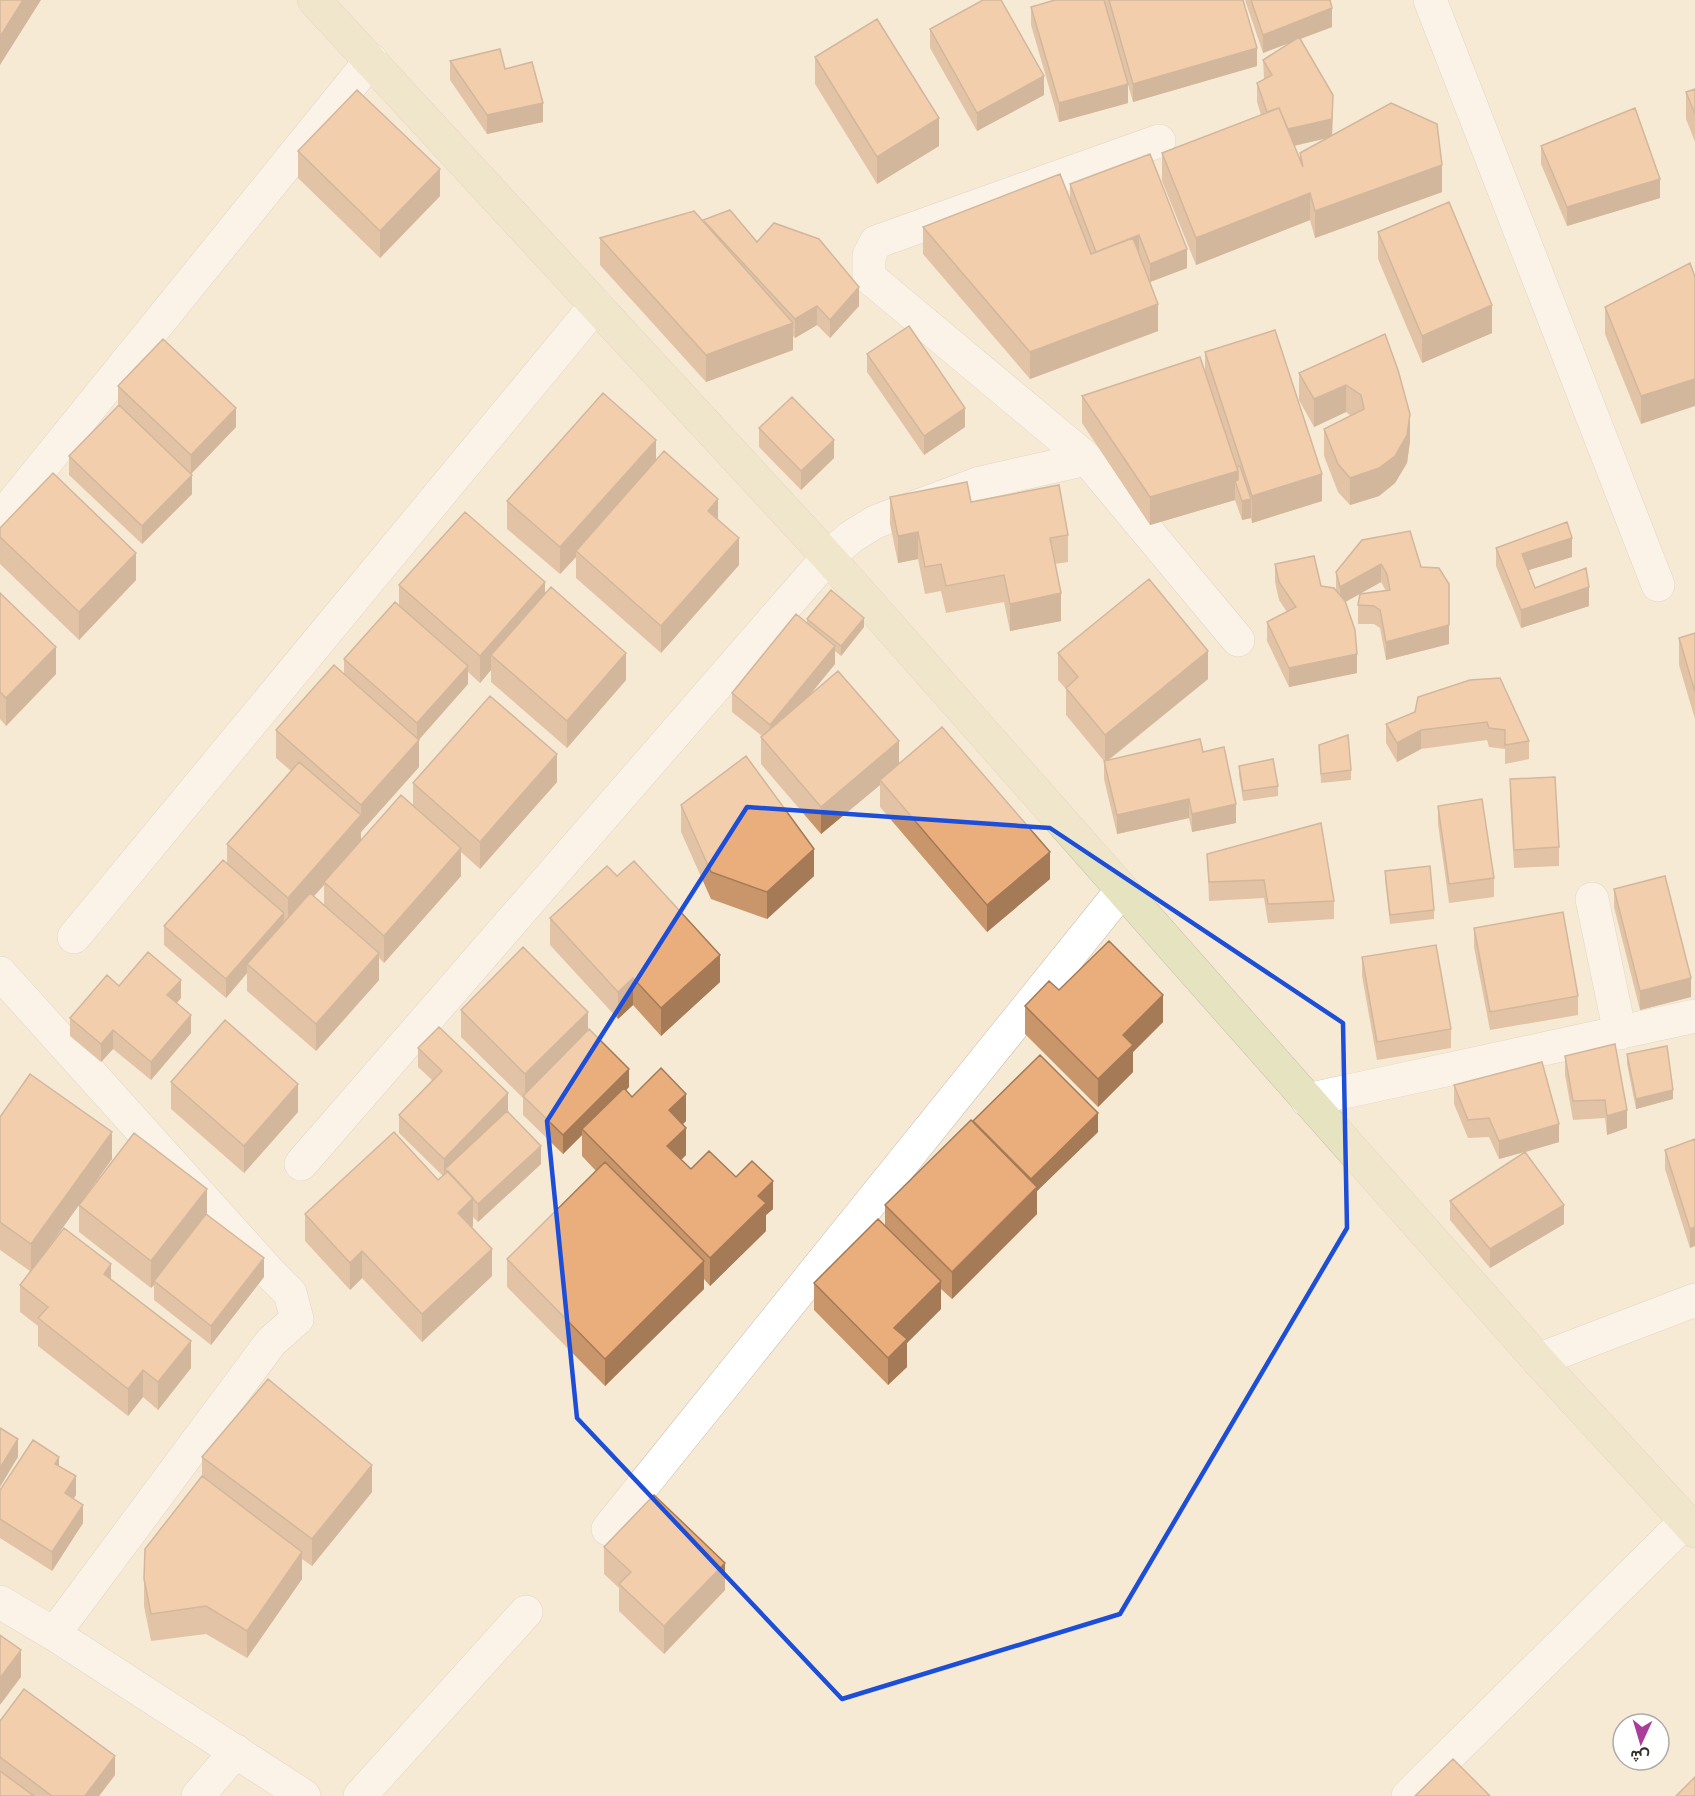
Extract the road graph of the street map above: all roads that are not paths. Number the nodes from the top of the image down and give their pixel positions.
1 (314, 0) edge
2 (1430, 0) edge
3 (370, 60) junction
4 (1159, 141) dead end
5 (596, 305) junction
6 (1087, 459) junction
7 (0, 519) edge
8 (828, 557) junction
9 (1658, 585) dead end
10 (1238, 640) dead end
11 (1122, 890) junction
12 (1592, 899) dead end
13 (74, 937) dead end
14 (0, 973) edge
15 (1695, 1016) edge
16 (1620, 1032) junction
17 (1307, 1100) junction
18 (301, 1164) dead end
19 (1695, 1300) edge
20 (1538, 1360) junction
21 (1690, 1526) edge
22 (609, 1528) dead end
23 (0, 1602) edge
24 (526, 1612) dead end
25 (54, 1634) junction
26 (236, 1750) junction
27 (198, 1796) edge
28 (304, 1796) edge
29 (360, 1796) edge
30 (1408, 1796) edge

1 - 3 street
2 - 9 street
3 - 5 street
3 - 7 street
4 - 6 street
5 - 8 street
5 - 13 street
6 - 8 street
6 - 10 street
8 - 11 street
8 - 18 street
11 - 17 street
11 - 22 street
12 - 16 street
14 - 25 street
15 - 16 street
16 - 17 street
17 - 20 street
19 - 20 street
20 - 21 street
21 - 30 street
23 - 25 street
24 - 29 street
25 - 26 street
26 - 27 street
26 - 28 street

